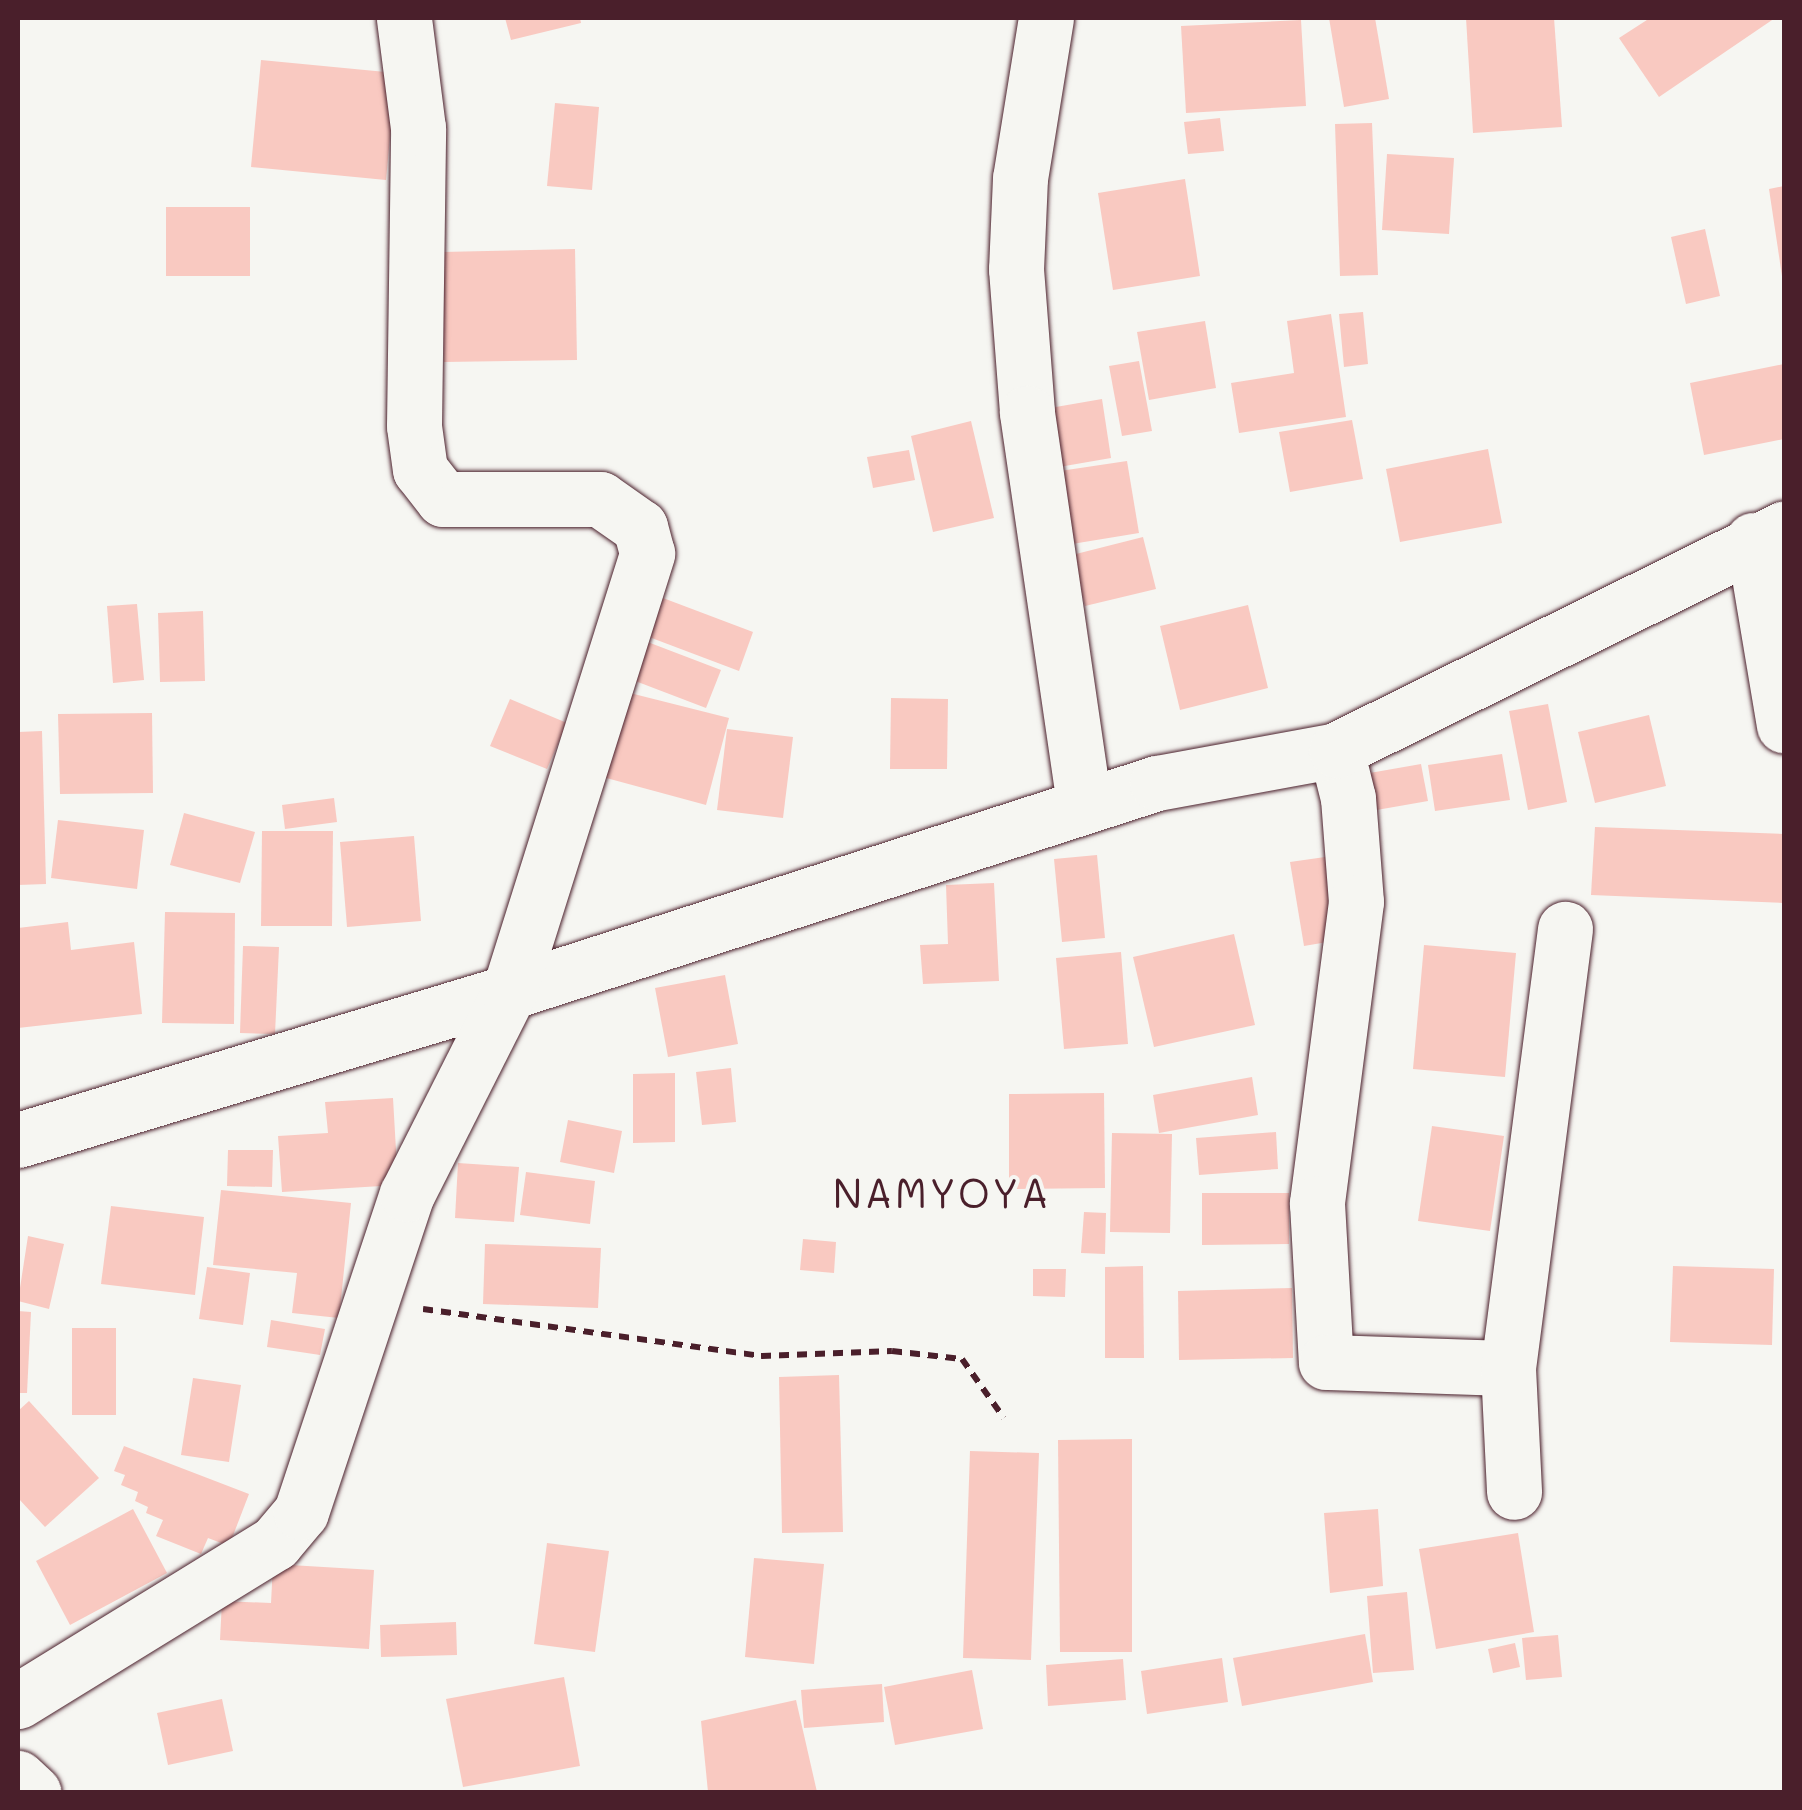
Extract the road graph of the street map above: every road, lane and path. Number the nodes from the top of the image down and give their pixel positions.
1 (404, 18) edge
2 (1046, 18) edge
3 (1769, 534) edge
4 (1784, 725) edge
5 (1336, 750) junction
6 (1084, 805) junction
7 (1565, 930) dead end
8 (509, 992) junction
9 (18, 1140) edge
10 (368, 1301) junction
11 (1508, 1368) junction
12 (1004, 1418) dead end
13 (1514, 1492) dead end
14 (18, 1700) edge
15 (18, 1778) edge
16 (33, 1792) edge

1 - 8 street
2 - 6 street
3 - 4 street
3 - 5 street
5 - 6 street
5 - 11 street
6 - 8 street
7 - 11 street
8 - 9 street
8 - 10 street
10 - 12 path
10 - 14 street
11 - 13 street
15 - 16 street

